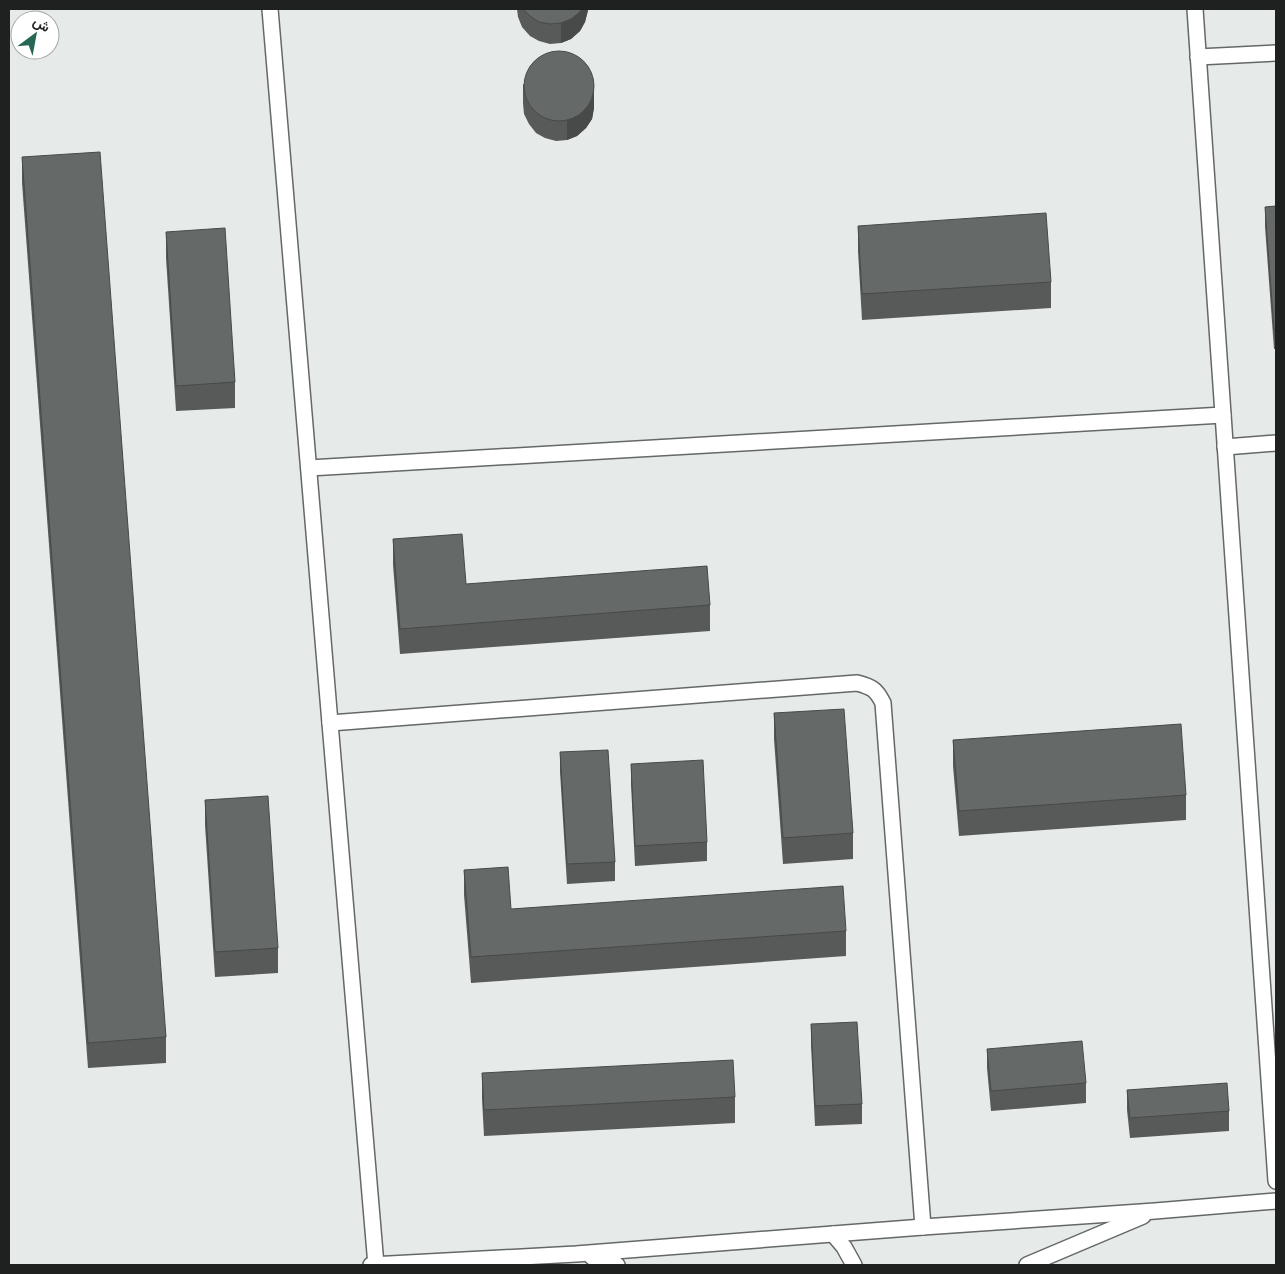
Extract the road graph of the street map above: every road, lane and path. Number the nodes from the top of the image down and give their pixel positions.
1 (270, 9) edge
2 (1195, 9) edge
3 (1276, 53) edge
4 (1198, 57) junction
5 (1223, 415) junction
6 (1276, 443) edge
7 (1225, 447) junction
8 (309, 468) junction
9 (330, 724) junction
10 (1276, 1181) edge
11 (1276, 1202) edge
12 (1155, 1211) junction
13 (923, 1227) junction
14 (833, 1234) junction
15 (576, 1254) junction
16 (370, 1265) edge
17 (376, 1265) edge
18 (617, 1265) edge
19 (854, 1265) edge
20 (1027, 1265) edge

1 - 8 lane
2 - 4 lane
3 - 4 lane
4 - 5 lane
5 - 7 lane
5 - 8 lane
6 - 7 lane
7 - 10 lane
8 - 9 lane
9 - 13 lane
9 - 17 lane
11 - 12 lane
12 - 13 lane
12 - 20 lane
13 - 14 lane
14 - 15 lane
14 - 19 lane
15 - 17 lane
15 - 18 lane
16 - 17 lane

